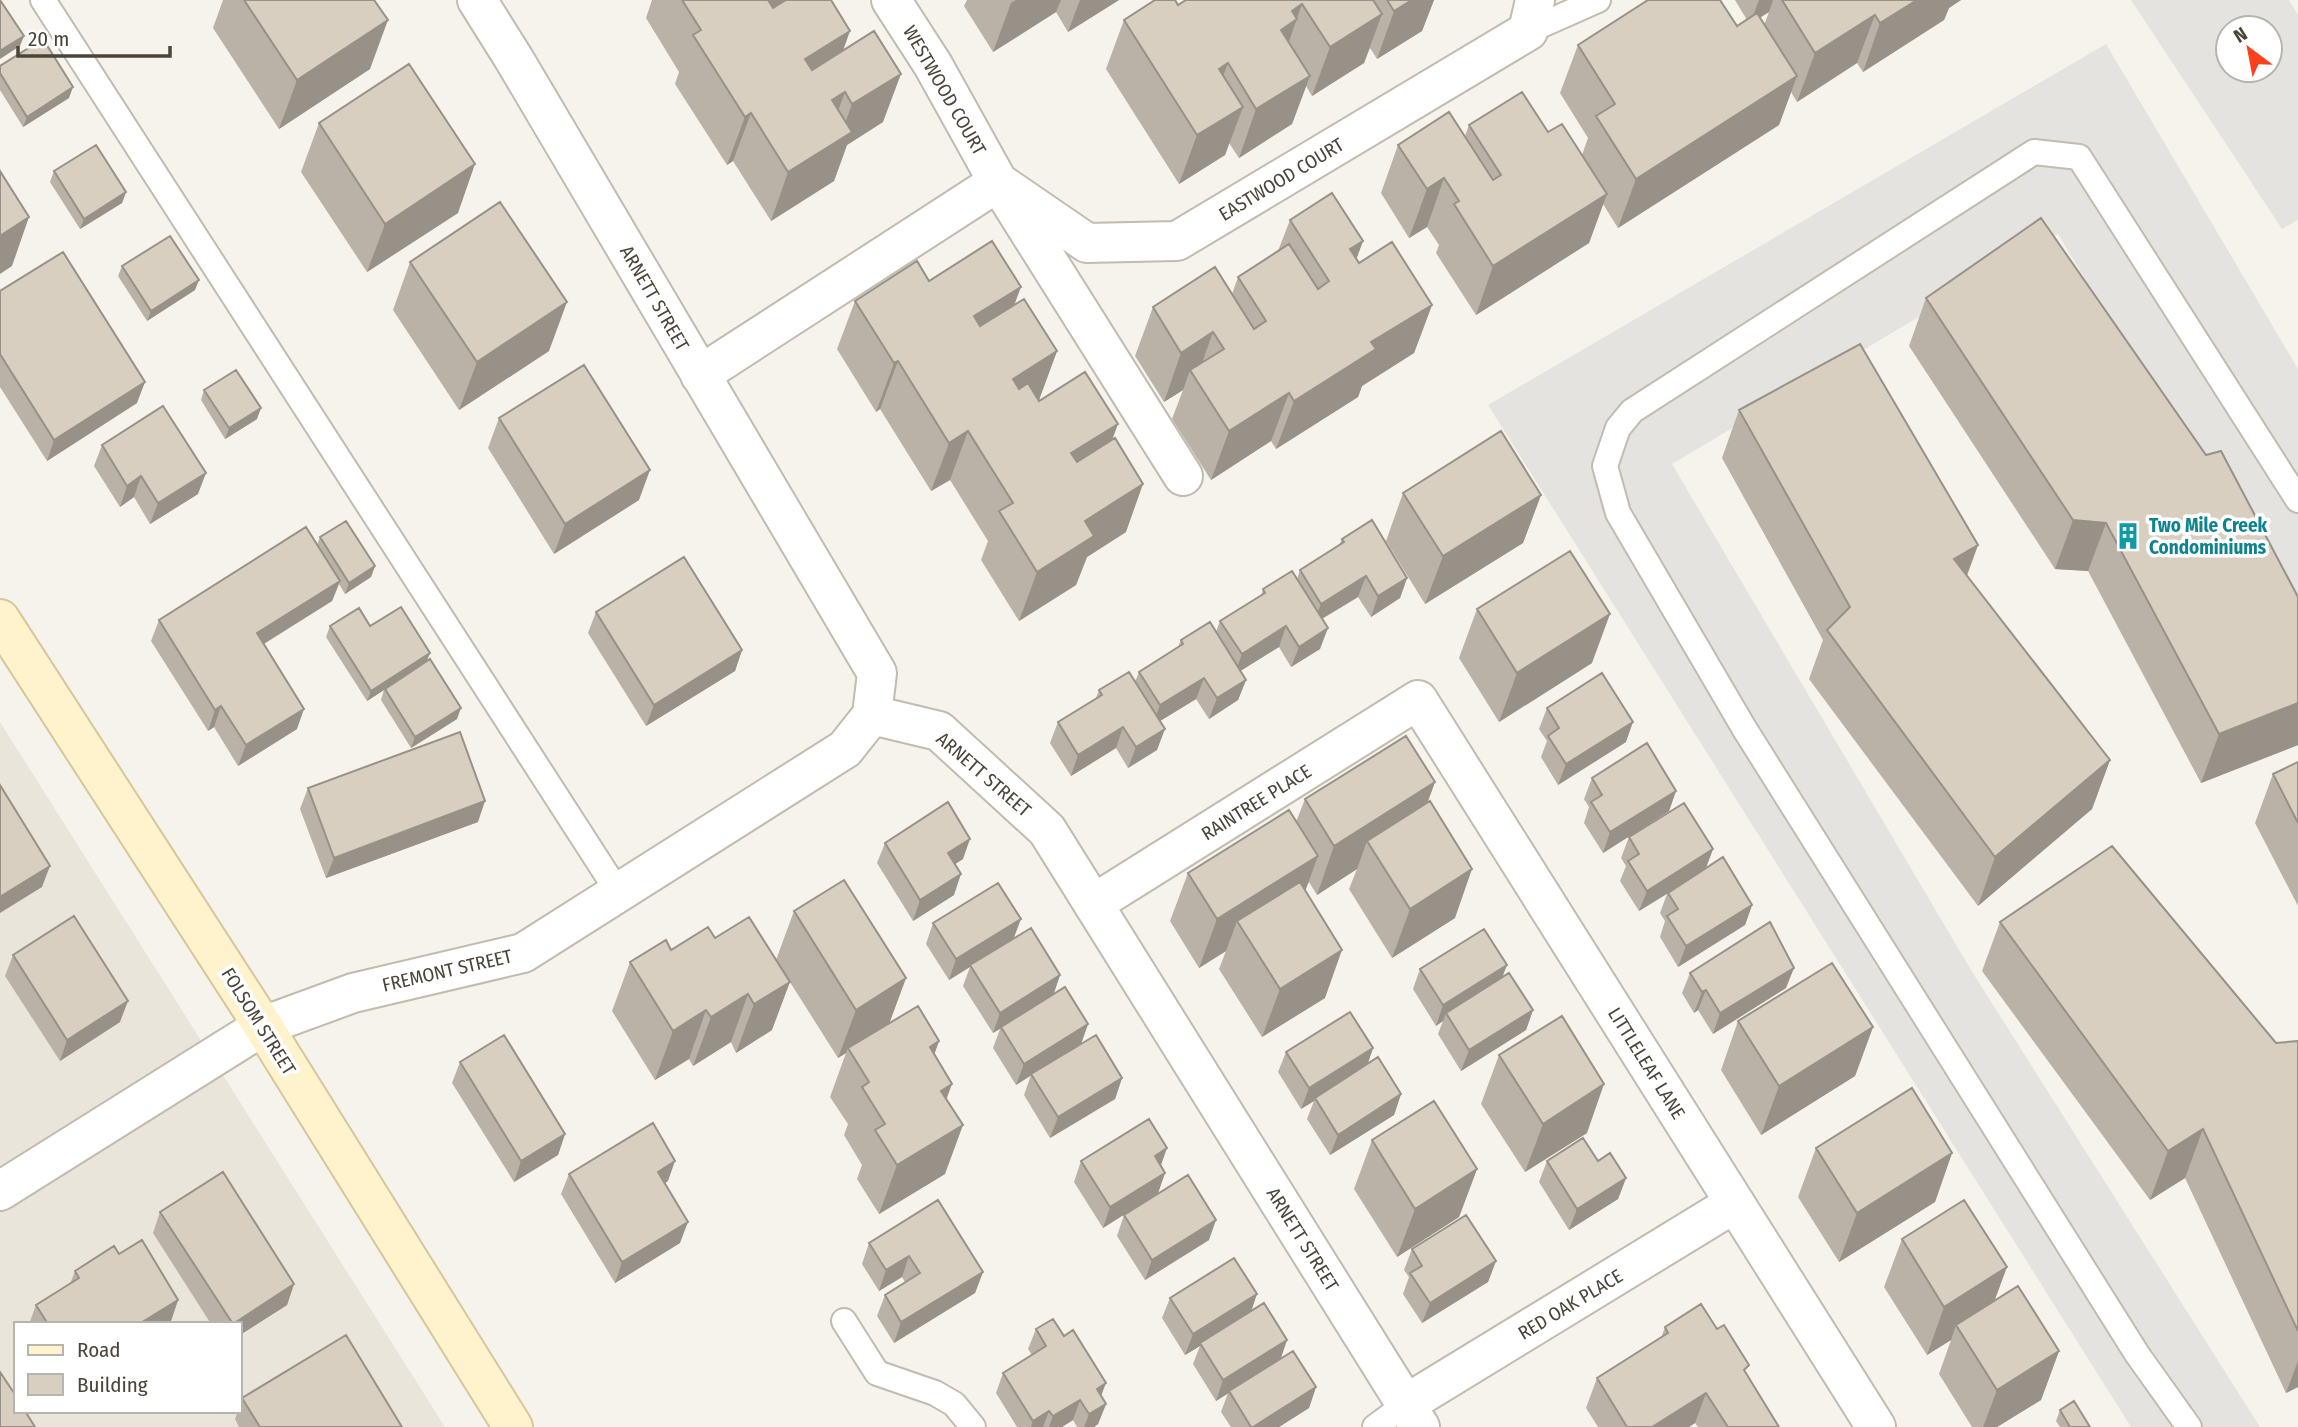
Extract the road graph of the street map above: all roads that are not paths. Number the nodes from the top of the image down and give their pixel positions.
1 (43, 0) edge
2 (477, 0) edge
3 (891, 0) edge
4 (1598, 0) edge
5 (1531, 15) edge
6 (998, 181) junction
7 (700, 375) junction
8 (1183, 476) dead end
9 (2298, 500) edge
10 (0, 618) edge
11 (1418, 700) joint
12 (872, 715) junction
13 (618, 892) junction
14 (1093, 904) junction
15 (262, 1026) junction
16 (0, 1191) edge
17 (1735, 1203) junction
18 (844, 1321) dead end
19 (1413, 1416) edge
20 (513, 1427) edge
21 (972, 1427) edge
22 (1375, 1427) edge
23 (1876, 1427) edge
24 (2189, 1427) edge

1 - 13 lane
2 - 7 street, ARNETT STREET
3 - 6 street, WESTWOOD COURT
4 - 5 lane
5 - 6 street, EASTWOOD COURT
6 - 7 street
6 - 8 street, WESTWOOD COURT
7 - 12 street, ARNETT STREET
9 - 24 lane
10 - 15 main road, FOLSOM STREET
11 - 14 street, RAINTREE PLACE
11 - 17 street, LITTLELEAF LANE
12 - 13 street, FREMONT STREET
12 - 14 street, ARNETT STREET
13 - 15 street, FREMONT STREET
14 - 19 street, ARNETT STREET
15 - 16 street, FREMONT STREET
15 - 20 main road, FOLSOM STREET
17 - 19 street, RED OAK PLACE
17 - 23 street, LITTLELEAF LANE
18 - 21 lane
19 - 22 lane

